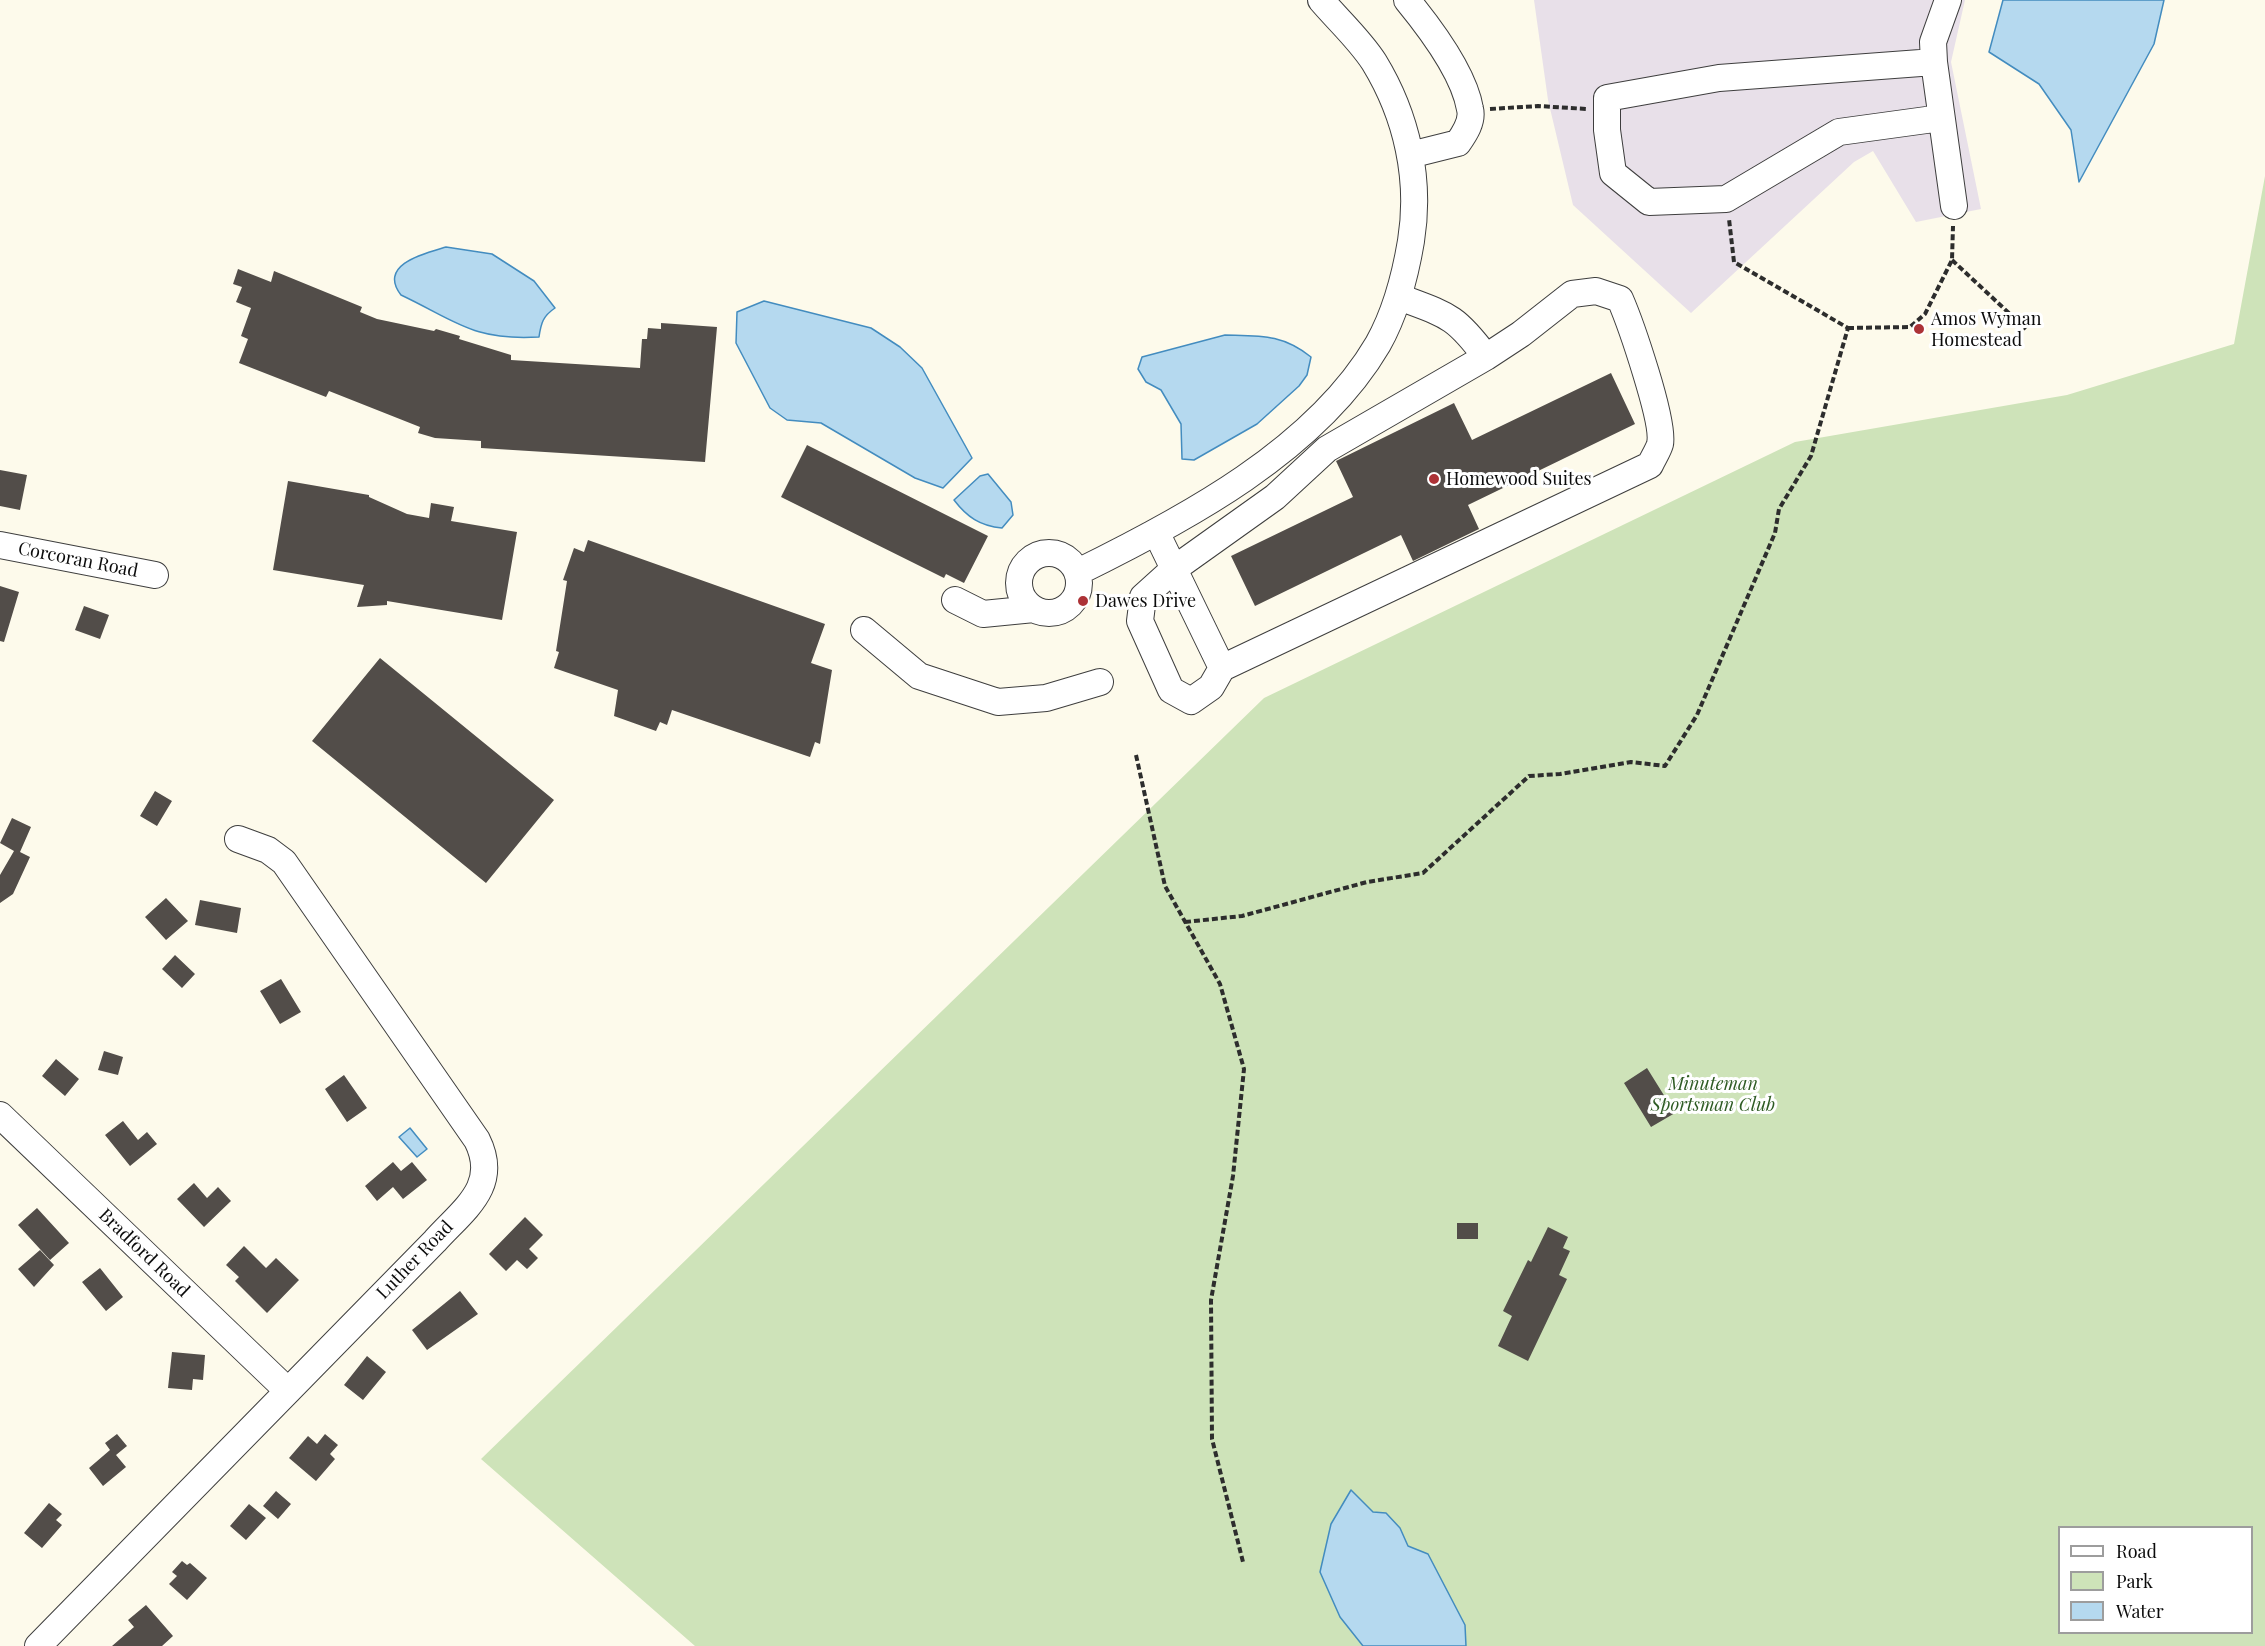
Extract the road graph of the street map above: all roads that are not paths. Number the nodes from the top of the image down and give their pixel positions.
1 (1309, 0) edge
2 (1321, 0) edge
3 (1407, 0) edge
4 (1948, 0) edge
5 (1345, 28) junction
6 (1934, 62) junction
7 (1941, 118) junction
8 (1410, 155) junction
9 (1954, 206) road end
10 (1399, 297) junction
11 (1486, 357) junction
12 (1157, 534) junction
13 (0, 545) edge
14 (1174, 569) junction
15 (1078, 572) junction
16 (155, 575) dead end
17 (955, 600) dead end
18 (1034, 609) junction
19 (864, 630) dead end
20 (1222, 668) junction
21 (1100, 682) dead end
22 (238, 839) dead end
23 (0, 1115) edge
24 (288, 1391) junction
25 (38, 1646) edge

1 - 5 street
2 - 5 street
3 - 8 street
4 - 6 street
5 - 8 street
6 - 7 street
6 - 7 street
7 - 9 street
8 - 10 street
10 - 11 street
10 - 12 street
11 - 14 street
11 - 20 street
12 - 14 street
12 - 15 street
13 - 16 street, Corcoran Road
14 - 20 street
14 - 20 street
15 - 18 street
15 - 18 street
17 - 18 street
19 - 21 street
22 - 24 street, Luther Road
23 - 24 street, Bradford Road
24 - 25 street, Luther Road

